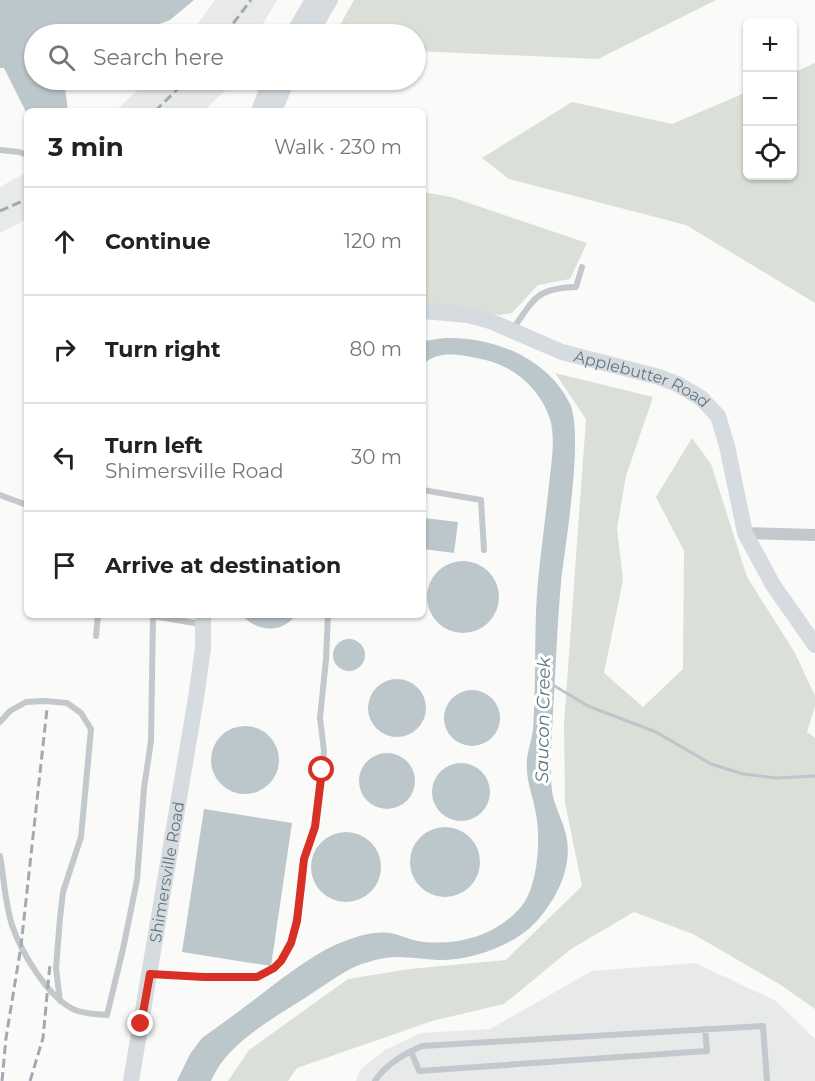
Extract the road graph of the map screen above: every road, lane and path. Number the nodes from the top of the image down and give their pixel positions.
1 (313, 0) edge
2 (330, 0) edge
3 (299, 24) edge
4 (316, 24) edge
5 (267, 90) edge
6 (283, 90) edge
7 (260, 108) edge
8 (275, 108) edge
9 (0, 150) edge
10 (24, 154) edge
11 (582, 267) dead end
12 (426, 311) edge
13 (512, 330) junction
14 (426, 491) edge
15 (0, 495) edge
16 (24, 504) edge
17 (745, 534) junction
18 (815, 535) edge
19 (484, 550) dead end
20 (98, 618) edge
21 (153, 618) edge
22 (206, 618) edge
23 (328, 618) edge
24 (96, 636) dead end
25 (815, 645) edge
26 (0, 722) edge
27 (0, 856) edge
28 (150, 974) junction
29 (60, 1002) junction
30 (705, 1029) junction
31 (411, 1051) junction
32 (131, 1081) edge
33 (375, 1081) edge
34 (767, 1081) edge

1 - 3 street
2 - 4 street
5 - 7 street
6 - 8 street
9 - 10 lane
11 - 13 lane
12 - 13 street, Applebutter Road
13 - 17 street, Applebutter Road
14 - 19 lane
15 - 16 lane
17 - 18 street
17 - 25 street, Applebutter Road
20 - 24 lane
21 - 29 lane
22 - 28 street, Shimersville Road
23 - 28 lane
26 - 29 lane
27 - 29 lane
28 - 32 street, Shimersville Road
30 - 31 lane
30 - 31 lane
30 - 34 lane
31 - 33 lane

